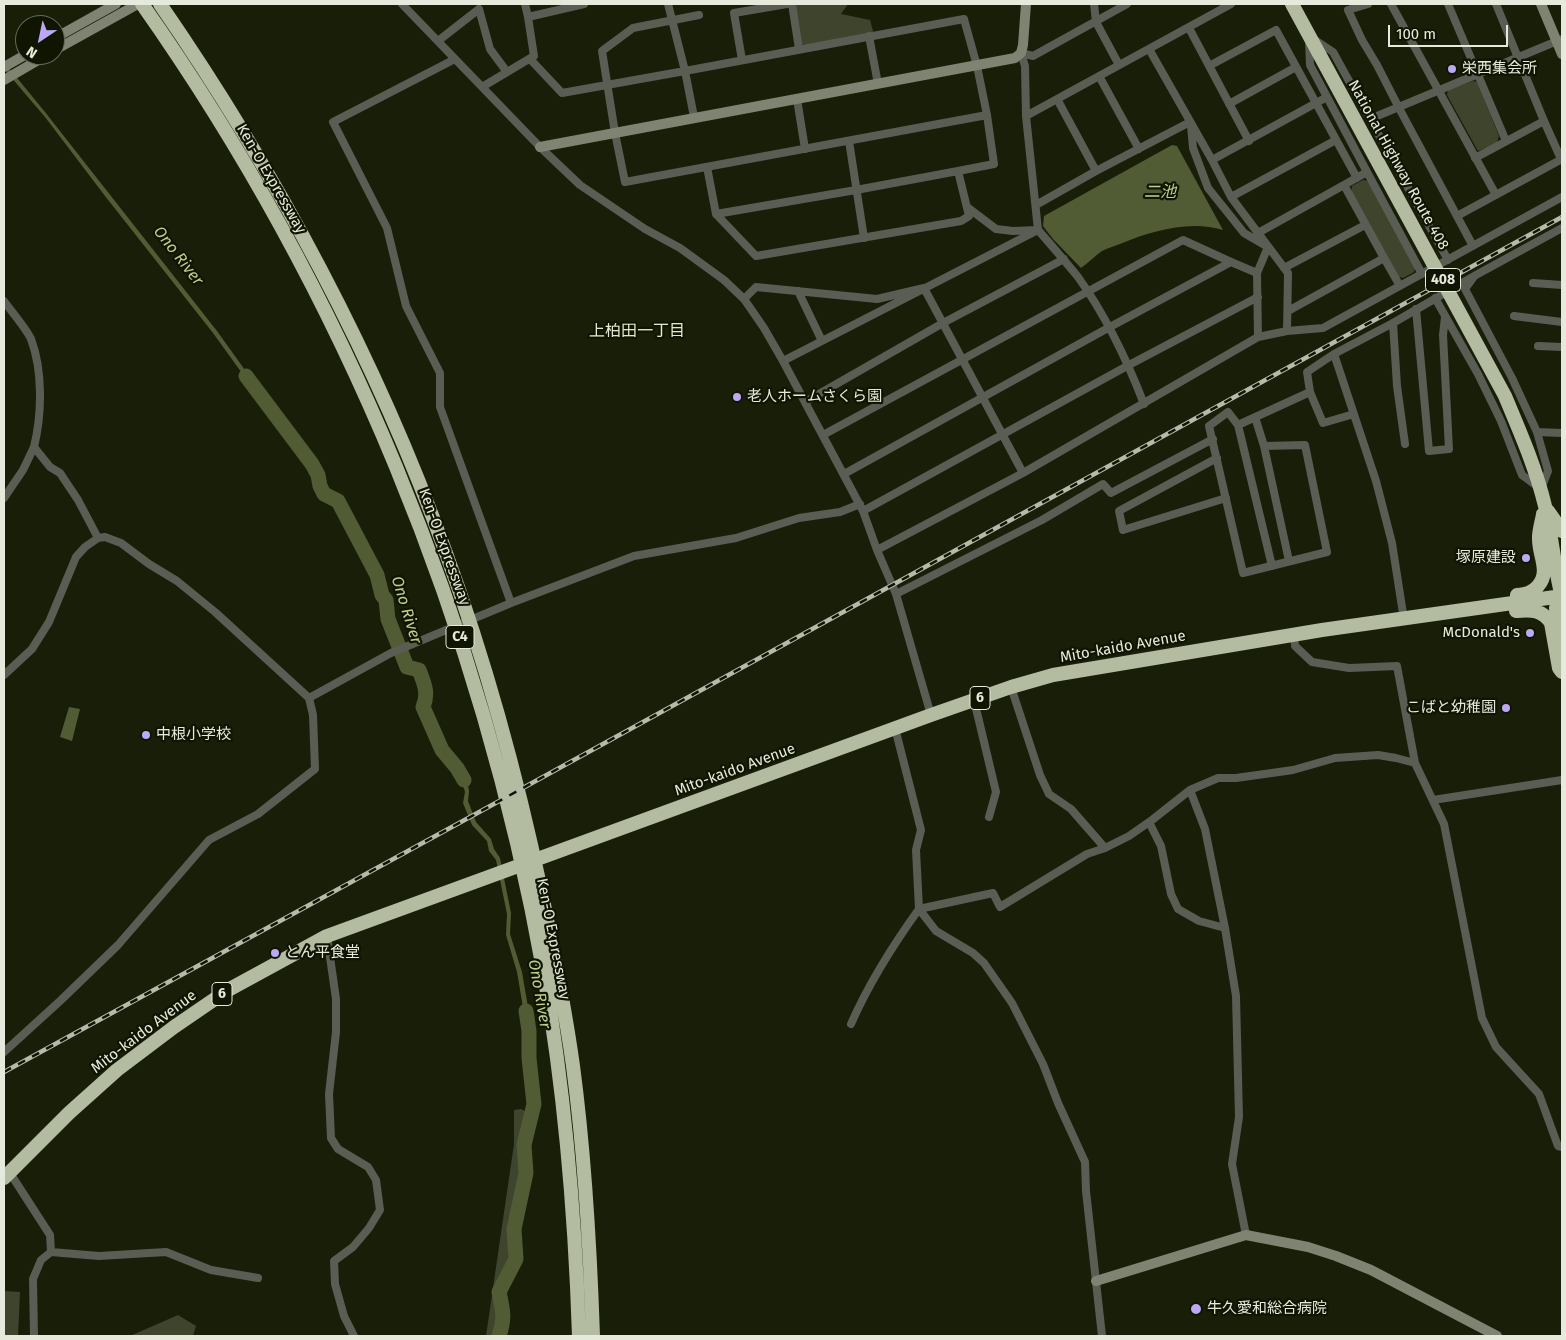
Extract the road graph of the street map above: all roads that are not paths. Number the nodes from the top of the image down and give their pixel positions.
1 (116, 4) edge
2 (140, 4) edge
3 (160, 4) edge
4 (525, 4) edge
5 (584, 4) edge
6 (668, 4) edge
7 (787, 4) edge
8 (792, 4) edge
9 (1026, 4) edge
10 (1094, 4) edge
11 (1127, 4) edge
12 (1231, 4) edge
13 (1292, 4) edge
14 (1368, 4) edge
15 (1391, 4) edge
16 (1448, 4) edge
17 (1496, 4) edge
18 (1541, 4) edge
19 (406, 5) edge
20 (698, 15) dead end
21 (528, 17) junction
22 (672, 20) junction
23 (1096, 22) junction
24 (1189, 28) junction
25 (65, 32) edge
26 (869, 36) junction
27 (1309, 37) junction
28 (1560, 40) edge
29 (438, 41) junction
30 (65, 45) edge
31 (1149, 49) junction
32 (799, 50) junction
33 (1021, 53) junction
34 (1562, 54) edge
35 (530, 58) junction
36 (1517, 58) junction
37 (456, 59) junction
38 (742, 60) junction
39 (15, 61) edge
40 (30, 65) edge
41 (1119, 65) junction
42 (977, 66) junction
43 (1209, 66) junction
44 (4, 67) edge
45 (1296, 67) junction
46 (685, 71) junction
47 (507, 72) junction
48 (1478, 74) junction
49 (1099, 76) junction
50 (4, 80) edge
51 (878, 84) junction
52 (607, 85) junction
53 (482, 87) junction
54 (1439, 91) junction
55 (1327, 97) junction
56 (797, 99) junction
57 (1057, 99) junction
58 (1316, 102) junction
59 (1230, 104) junction
60 (1398, 108) junction
61 (987, 115) junction
62 (1026, 116) junction
63 (694, 117) junction
64 (1370, 119) junction
65 (1544, 121) junction
66 (1190, 122) junction
67 (615, 133) junction
68 (1336, 140) junction
69 (849, 141) junction
70 (1249, 141) junction
71 (1506, 141) junction
72 (540, 147) junction
73 (805, 149) junction
74 (1139, 149) junction
75 (1475, 158) junction
76 (1562, 159) edge
77 (1212, 160) junction
78 (707, 167) junction
79 (958, 171) junction
80 (1096, 171) junction
81 (1367, 172) junction
82 (1357, 178) junction
83 (1344, 185) junction
84 (856, 190) junction
85 (1496, 195) junction
86 (1232, 197) junction
87 (1562, 197) edge
88 (1036, 205) junction
89 (967, 207) junction
90 (716, 214) junction
91 (1457, 216) junction
92 (1365, 225) junction
93 (1562, 228) edge
94 (1038, 230) junction
95 (1258, 233) junction
96 (864, 238) junction
97 (1473, 246) junction
98 (1268, 247) junction
99 (1384, 258) junction
100 (1064, 259) junction
101 (1448, 260) junction
102 (1230, 262) junction
103 (1284, 268) junction
104 (1257, 273) junction
105 (1422, 274) junction
106 (1476, 275) junction
107 (1533, 283) dead end
108 (1562, 285) edge
109 (1400, 286) junction
110 (924, 288) junction
111 (798, 291) junction
112 (1088, 292) junction
113 (1258, 297) junction
114 (1435, 298) junction
115 (744, 299) junction
116 (4, 301) edge
117 (1416, 309) junction
118 (1288, 310) junction
119 (1514, 316) dead end
120 (1445, 318) junction
121 (1562, 322) edge
122 (943, 323) junction
123 (1392, 323) junction
124 (1108, 328) junction
125 (1287, 331) junction
126 (1258, 337) junction
127 (822, 341) junction
128 (1538, 346) dead end
129 (1562, 347) edge
130 (1334, 354) junction
131 (963, 360) junction
132 (783, 361) junction
133 (1129, 365) junction
134 (1310, 392) junction
135 (982, 398) junction
136 (805, 402) junction
137 (1144, 404) junction
138 (1354, 414) junction
139 (1255, 417) junction
140 (1238, 425) junction
141 (1537, 432) junction
142 (1562, 433) edge
143 (1002, 434) junction
144 (823, 435) junction
145 (1212, 439) junction
146 (1405, 444) dead end
147 (1264, 446) junction
148 (34, 447) junction
149 (1217, 458) junction
150 (1023, 473) junction
151 (844, 474) junction
152 (1540, 489) junction
153 (4, 498) edge
154 (1226, 498) junction
155 (1545, 506) junction
156 (862, 508) junction
157 (1562, 531) edge
158 (98, 538) junction
159 (877, 550) junction
160 (1289, 561) junction
161 (1272, 566) junction
162 (896, 594) junction
163 (1562, 596) edge
164 (511, 603) junction
165 (1490, 606) junction
166 (1466, 610) junction
167 (1404, 620) junction
168 (1294, 635) junction
169 (1562, 647) edge
170 (1562, 672) edge
171 (4, 675) edge
172 (1011, 687) junction
173 (309, 698) junction
174 (974, 700) junction
175 (930, 715) junction
176 (895, 728) junction
177 (1414, 763) junction
178 (1562, 780) edge
179 (1190, 790) junction
180 (1433, 800) junction
181 (989, 817) dead end
182 (1149, 822) junction
183 (1105, 848) junction
184 (919, 909) junction
185 (1225, 928) junction
186 (327, 936) junction
187 (851, 1024) dead end
188 (4, 1052) edge
189 (1562, 1147) edge
190 (7, 1175) edge
191 (1246, 1235) junction
192 (51, 1252) junction
193 (258, 1278) dead end
194 (1096, 1281) junction
195 (34, 1336) edge
196 (354, 1336) edge
197 (579, 1336) edge
198 (593, 1336) edge
199 (1102, 1336) edge
200 (1497, 1336) edge

1 - 25 street
2 - 30 street
2 - 197 highway, Ken-O Expressway / C4
3 - 198 highway, Ken-O Expressway / C4
4 - 21 street
5 - 21 street
6 - 22 street
7 - 38 street
8 - 32 street
9 - 33 street
10 - 23 street
11 - 23 street
12 - 24 street
13 - 27 highway, National Highway Route 408 / 408
14 - 60 street
15 - 54 street
16 - 48 street
17 - 36 street
18 - 28 street
19 - 29 street
20 - 22 street
21 - 35 street
22 - 46 street
22 - 52 street
23 - 33 street
23 - 41 street
24 - 31 street
24 - 43 street
26 - 32 street
26 - 42 street
26 - 51 street
27 - 55 street
27 - 64 street
27 - 152 highway, National Highway Route 408 / 408
28 - 34 street
28 - 36 street
29 - 37 street
29 - 47 street
31 - 41 street
31 - 66 street
32 - 38 street
33 - 42 street
33 - 62 street
35 - 47 street
35 - 52 street
36 - 48 street
36 - 65 street
37 - 53 street
37 - 164 street
38 - 46 street
39 - 44 street
40 - 50 street
41 - 49 street
42 - 51 street
42 - 61 street
43 - 45 street
43 - 59 street
45 - 58 street
45 - 59 street
46 - 52 street
46 - 63 street
47 - 53 street
48 - 54 street
48 - 71 street
49 - 57 street
49 - 74 street
51 - 56 street
52 - 67 street
53 - 72 street
54 - 60 street
54 - 75 street
55 - 58 street
55 - 81 street
56 - 63 street
56 - 73 street
57 - 62 street
57 - 80 street
58 - 68 street
58 - 70 street
59 - 70 street
60 - 64 street
60 - 91 street
61 - 69 street
61 - 79 street
62 - 88 street
63 - 67 street
64 - 101 street
65 - 71 street
65 - 76 street
66 - 74 street
66 - 77 street
66 - 98 street
67 - 72 street
67 - 78 street
68 - 82 street
68 - 86 street
69 - 73 street
69 - 84 street
70 - 77 street
71 - 75 street
72 - 115 street
73 - 78 street
74 - 80 street
75 - 85 street
76 - 85 street
77 - 86 street
78 - 90 street
79 - 84 street
79 - 89 street
80 - 88 street
81 - 82 street
81 - 105 street
82 - 83 street
83 - 92 street
83 - 95 street
84 - 90 street
84 - 96 street
85 - 91 street
86 - 95 street
87 - 97 street
88 - 94 street
89 - 94 street
89 - 96 street
90 - 96 street
91 - 97 street
92 - 99 street
92 - 103 street
93 - 106 street
94 - 100 street
94 - 110 street
95 - 98 street
97 - 101 street
98 - 103 street
98 - 104 street
99 - 109 street
99 - 118 street
100 - 112 street
100 - 122 street
101 - 105 street
102 - 104 street
102 - 112 street
102 - 124 street
103 - 118 street
104 - 113 street
105 - 109 street
106 - 114 street
106 - 141 street
107 - 108 street
109 - 125 street
110 - 111 street
110 - 122 street
110 - 127 street
111 - 115 street
111 - 127 street
112 - 124 street
112 - 131 street
113 - 126 street
113 - 133 street
114 - 117 street
114 - 120 street
115 - 132 street
116 - 148 street
117 - 120 street
117 - 123 street
118 - 125 street
119 - 121 street
120 - 152 street
122 - 131 street
122 - 136 street
123 - 130 street
123 - 146 street
124 - 133 street
124 - 135 street
125 - 126 street
126 - 137 street
127 - 132 street
128 - 129 street
130 - 134 street
130 - 138 street
131 - 135 street
131 - 144 street
132 - 136 street
133 - 137 street
133 - 143 street
134 - 138 street
134 - 139 street
135 - 143 street
135 - 151 street
136 - 144 street
137 - 150 street
138 - 167 street
139 - 140 street
139 - 147 street
140 - 145 street
140 - 161 street
141 - 142 street
141 - 152 street
143 - 150 street
143 - 156 street
144 - 151 street
145 - 149 street
145 - 162 street
147 - 160 street
147 - 160 street
148 - 153 street
148 - 158 street
149 - 154 street
149 - 154 street
150 - 159 street
151 - 156 street
152 - 155 highway, National Highway Route 408 / 408
154 - 161 street
155 - 157 highway
155 - 163 highway, National Highway Route 408 / 408
155 - 165 highway
156 - 159 street
156 - 164 street
158 - 171 street
158 - 173 street
159 - 162 street
160 - 161 street
162 - 175 street
163 - 165 highway, Mito-kaido Avenue / 6
163 - 169 highway, 408
164 - 173 street
165 - 166 highway, Mito-kaido Avenue / 6
166 - 167 highway, Mito-kaido Avenue / 6
166 - 170 highway
167 - 168 highway, Mito-kaido Avenue / 6
168 - 172 highway, Mito-kaido Avenue / 6
168 - 177 street
172 - 174 highway, Mito-kaido Avenue / 6
172 - 183 street
173 - 188 street
174 - 175 highway, Mito-kaido Avenue / 6
174 - 181 street
175 - 176 highway, Mito-kaido Avenue / 6
176 - 184 street
176 - 186 highway, Mito-kaido Avenue / 6
177 - 179 street
177 - 180 street
178 - 180 street
179 - 182 street
179 - 185 street
180 - 189 street
182 - 183 street
182 - 185 street
183 - 184 street
184 - 187 street
184 - 194 street
185 - 191 street
186 - 190 highway, Mito-kaido Avenue / 6
186 - 196 street
190 - 192 street
191 - 194 street
191 - 200 street
192 - 193 street
192 - 195 street
194 - 199 street

